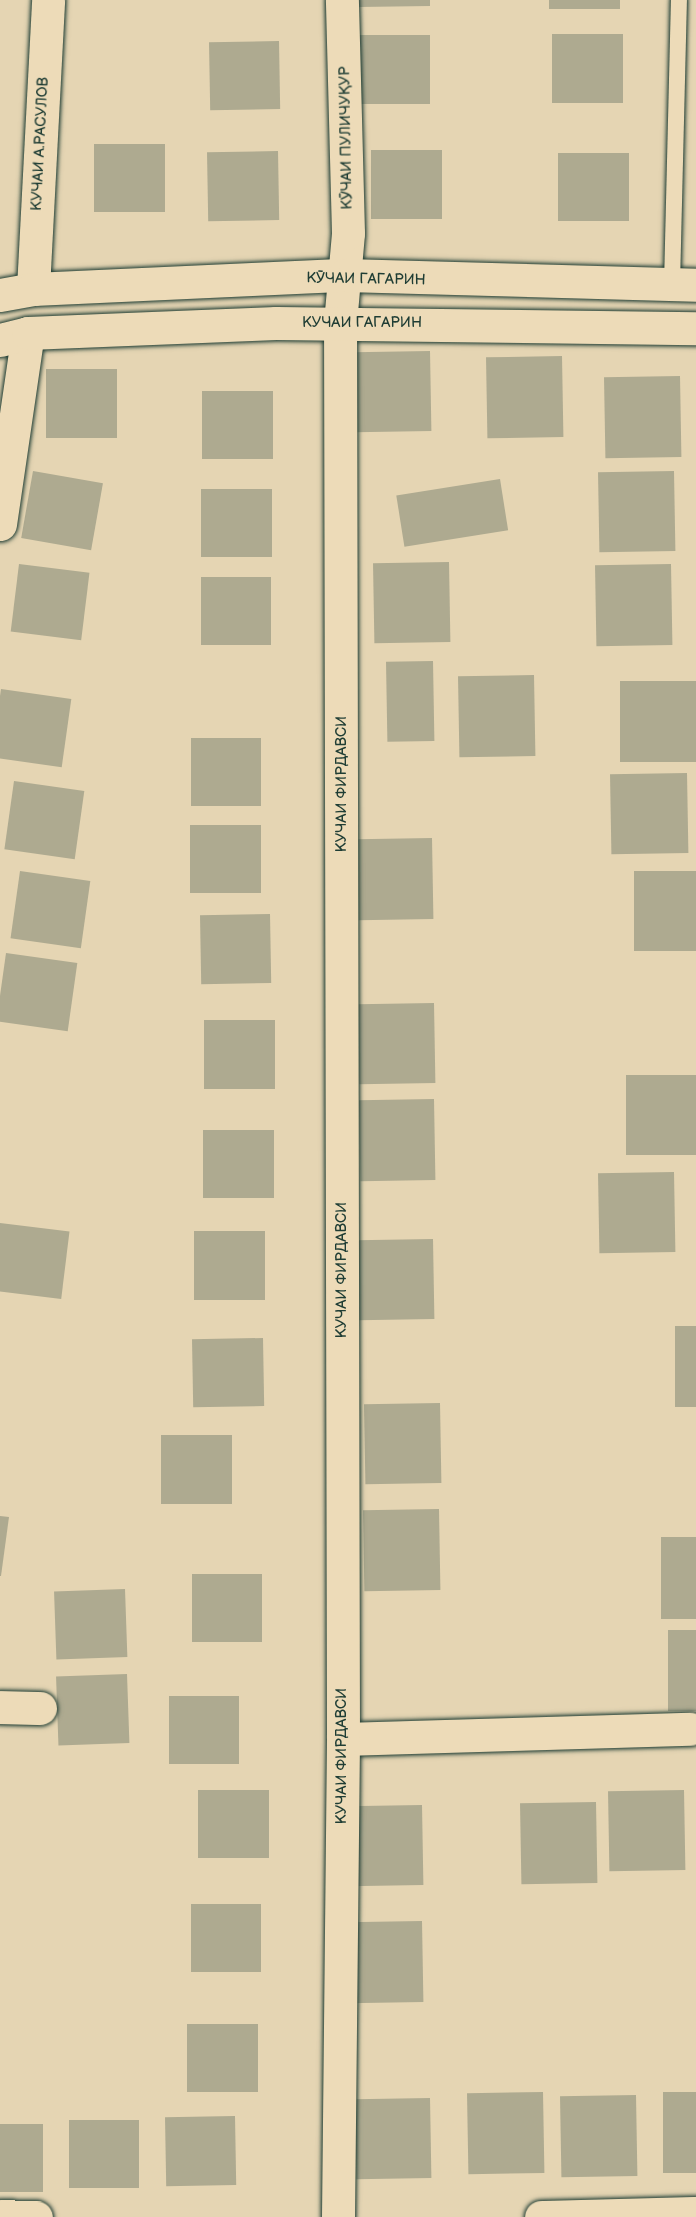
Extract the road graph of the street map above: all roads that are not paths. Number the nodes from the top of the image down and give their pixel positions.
1 (48, 0) edge
2 (342, 0) edge
3 (680, 0) edge
4 (345, 276) junction
5 (684, 285) edge
6 (33, 289) junction
7 (0, 295) edge
8 (340, 323) junction
9 (696, 328) edge
10 (14, 336) edge
11 (0, 524) edge
12 (0, 1707) edge
13 (40, 1708) dead end
14 (690, 1729) dead end
15 (343, 1739) junction
16 (696, 2213) edge
17 (0, 2216) edge
18 (36, 2217) edge
19 (338, 2217) edge
20 (541, 2217) edge

1 - 6 main road, КУЧАИ А.РАСУЛОВ
2 - 4 main road, КӮЧАИ ПУЛИЧУҚУР
3 - 5 lane
4 - 5 main road, КӮЧАИ ГАГАРИН
4 - 6 main road, КӮЧАИ ГАГАРИН
4 - 8 main road, КӮЧАИ ПУЛИЧУҚУР
6 - 7 main road, КӮЧАИ ГАГАРИН
8 - 9 main road, КУЧАИ ГАГАРИН
8 - 10 main road, КУЧАИ ГАГАРИН
8 - 15 main road, КУЧАИ ФИРДАВСИ
10 - 11 main road
12 - 13 main road
14 - 15 main road
15 - 19 main road, КУЧАИ ФИРДАВСИ
16 - 20 main road
17 - 18 main road

